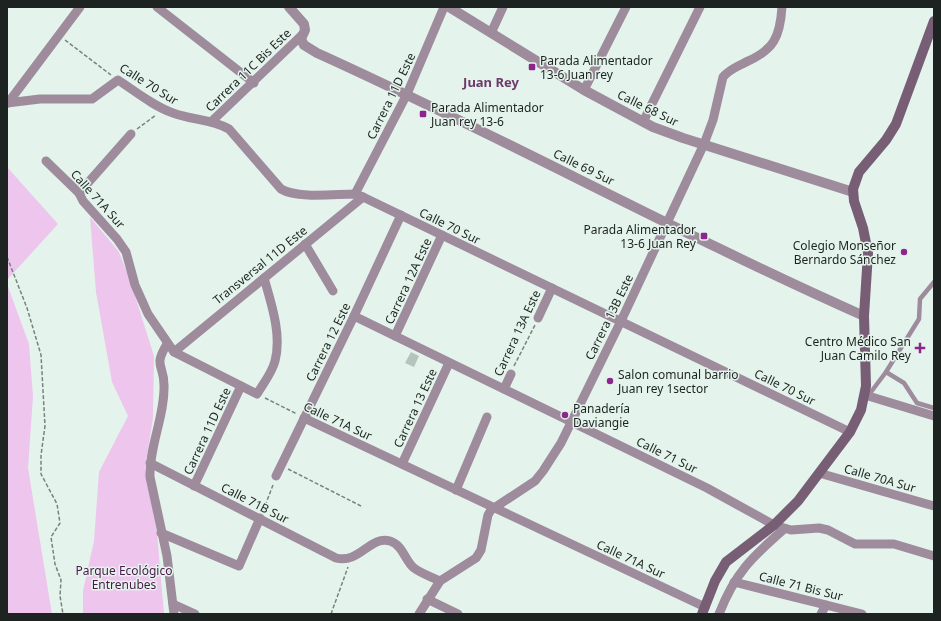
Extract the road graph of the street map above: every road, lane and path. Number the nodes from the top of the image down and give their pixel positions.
1 (80, 7) edge
2 (157, 7) edge
3 (289, 7) edge
4 (444, 7) edge
5 (449, 7) edge
6 (503, 7) edge
7 (626, 7) edge
8 (700, 7) edge
9 (782, 7) edge
10 (934, 21) edge
11 (490, 33) junction
12 (59, 35) junction
13 (302, 35) junction
14 (118, 80) junction
15 (254, 83) junction
16 (584, 90) junction
17 (407, 94) junction
18 (8, 103) edge
19 (164, 110) junction
20 (211, 122) junction
21 (643, 122) junction
22 (131, 134) joint
23 (704, 144) junction
24 (46, 161) dead end
25 (853, 192) junction
26 (79, 193) junction
27 (359, 196) junction
28 (401, 215) junction
29 (667, 223) junction
30 (442, 235) junction
31 (305, 244) junction
32 (7, 257) edge
33 (264, 278) junction
34 (934, 282) edge
35 (552, 288) junction
36 (333, 291) dead end
37 (354, 316) junction
38 (864, 316) junction
39 (538, 318) joint
40 (621, 321) junction
41 (395, 336) junction
42 (167, 344) junction
43 (174, 352) junction
44 (449, 363) junction
45 (886, 372) junction
46 (511, 374) joint
47 (241, 386) junction
48 (504, 389) junction
49 (257, 394) junction
50 (866, 395) junction
51 (934, 408) edge
52 (934, 416) edge
53 (487, 417) dead end
54 (304, 418) junction
55 (571, 422) junction
56 (850, 432) junction
57 (150, 464) junction
58 (402, 464) junction
59 (281, 465) junction
60 (819, 473) junction
61 (276, 476) joint
62 (194, 486) junction
63 (456, 490) junction
64 (934, 506) edge
65 (363, 507) dead end
66 (494, 508) junction
67 (260, 518) junction
68 (774, 525) junction
69 (784, 529) junction
70 (161, 532) junction
71 (934, 556) edge
72 (351, 559) junction
73 (440, 581) junction
74 (734, 582) junction
75 (427, 599) junction
76 (173, 604) junction
77 (826, 605) junction
78 (704, 610) edge
79 (63, 614) edge
80 (174, 614) edge
81 (195, 614) edge
82 (331, 614) edge
83 (419, 614) edge
84 (458, 614) edge
85 (719, 614) edge
86 (821, 614) edge
87 (862, 614) edge

1 - 12 street
2 - 15 street
3 - 13 street
4 - 17 street, Carrera 11D Este
5 - 11 street, Calle 68 Sur
6 - 11 street
7 - 16 street
8 - 21 street
9 - 23 street, Carrera 13B Este
10 - 25 main road
11 - 16 street, Calle 68 Sur
12 - 14 path, Calle 70 Sur
12 - 18 street
13 - 15 street, Carrera 11C Bis Este
13 - 17 street, Calle 69 Sur
14 - 18 street
14 - 19 street, Calle 70 Sur
15 - 20 street, Carrera 11C Bis Este
16 - 21 street, Calle 68 Sur
17 - 27 street, Carrera 11D Este
17 - 29 street, Calle 69 Sur
19 - 20 street, Calle 70 Sur
19 - 22 path
20 - 27 street, Calle 70 Sur
21 - 23 street, Calle 68 Sur
22 - 26 street
23 - 25 street, Calle 68 Sur
23 - 29 street, Carrera 13B Este
24 - 26 street, Calle 71A Sur
25 - 38 main road
26 - 42 street, Calle 71A Sur
27 - 28 street, Calle 70 Sur
27 - 31 street, Transversal 11D Este
28 - 30 street, Calle 70 Sur
28 - 37 street, Carrera 12 Este
29 - 38 street, Calle 69 Sur
29 - 40 street, Carrera 13B Este
30 - 35 street, Calle 70 Sur
30 - 41 street, Carrera 12A Este
31 - 33 street, Transversal 11D Este
31 - 36 street
32 - 79 path
33 - 43 street, Transversal 11D Este
33 - 49 street
34 - 45 lane
35 - 39 street, Carrera 13A Este
35 - 40 street, Calle 70 Sur
37 - 41 street, Calle 71 Sur
37 - 54 street, Carrera 12 Este
38 - 50 main road
39 - 46 path, Carrera 13A Este
40 - 55 street, Carrera 13B Este
40 - 56 street, Calle 70 Sur
41 - 44 street, Calle 71 Sur
42 - 43 street, Calle 71A Sur
42 - 57 street
43 - 47 street, Calle 71A Sur
44 - 48 street, Calle 71 Sur
44 - 58 street, Carrera 13 Este
45 - 50 lane
45 - 51 lane
46 - 48 street, Carrera 13A Este
47 - 49 street, Calle 71A Sur
47 - 62 street, Carrera 11D Este
48 - 55 street, Calle 71 Sur
49 - 54 path, Calle 71A Sur
50 - 52 street
50 - 56 main road
53 - 63 street
54 - 58 street, Calle 71A Sur
54 - 59 street, Carrera 12 Este
55 - 66 street, Carrera 13B Este
55 - 68 street, Calle 71 Sur
56 - 60 main road
57 - 62 street, Calle 71B Sur
57 - 70 street
58 - 63 street, Calle 71A Sur
59 - 61 street, Carrera 12 Este
59 - 65 path
60 - 64 street, Calle 70A Sur
60 - 68 main road
61 - 67 path
62 - 67 street, Calle 71B Sur
63 - 66 street, Calle 71A Sur
66 - 73 street
66 - 78 street, Calle 71A Sur
67 - 70 street
67 - 72 street, Calle 71B Sur
68 - 69 street, Calle 71 Sur
68 - 78 main road
69 - 71 street, Calle 71 Sur
69 - 74 street
70 - 76 street
72 - 73 street
72 - 82 path
73 - 75 street
74 - 77 street, Calle 71 Bis Sur
74 - 85 street
75 - 83 street
75 - 84 street
76 - 80 street
76 - 81 street
77 - 86 street
77 - 87 street, Calle 71 Bis Sur

